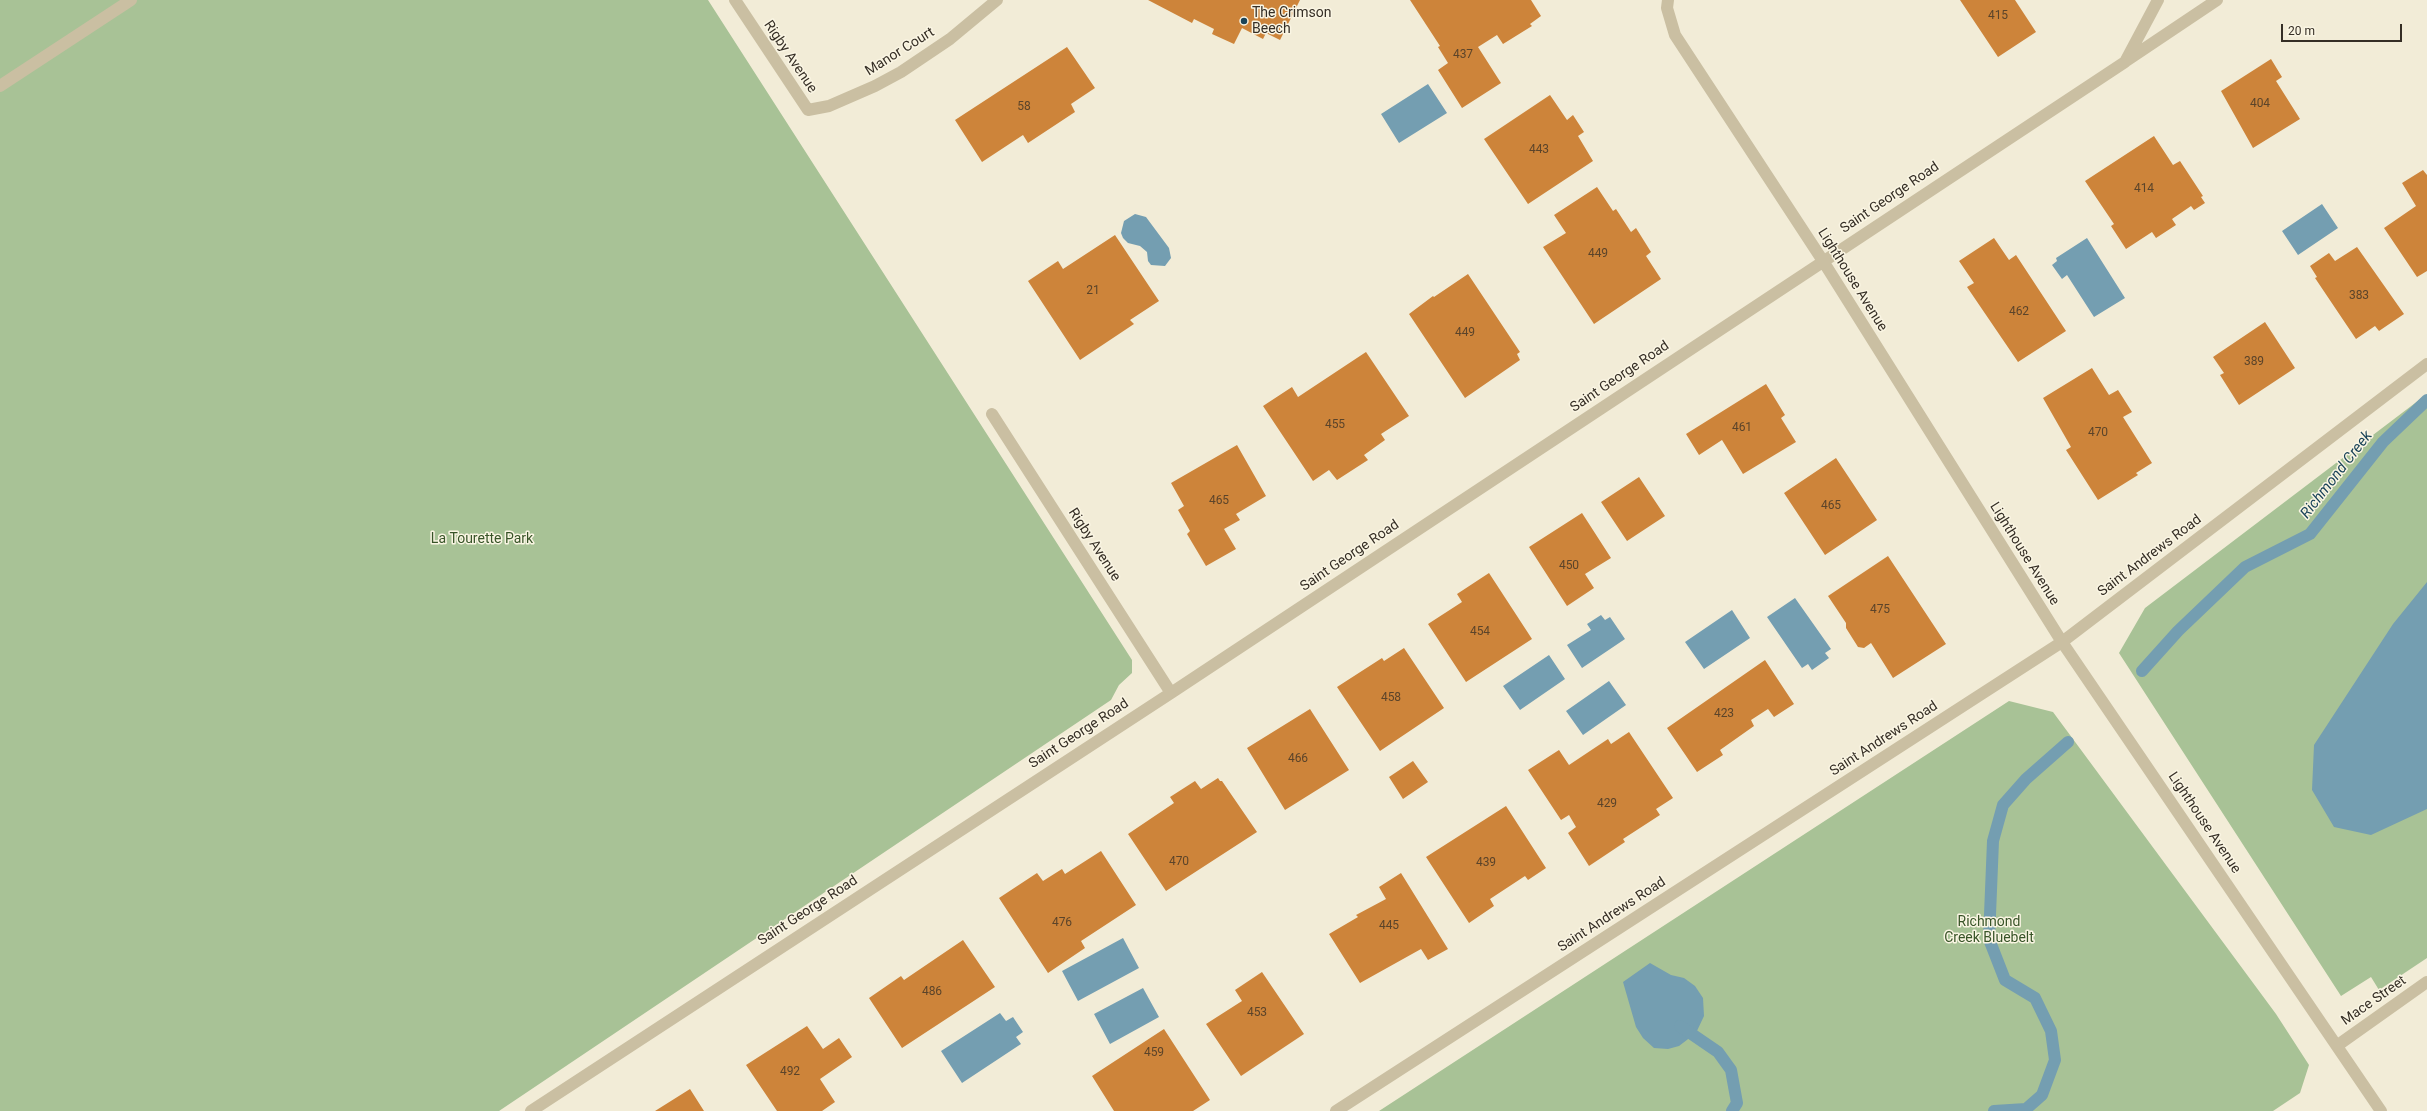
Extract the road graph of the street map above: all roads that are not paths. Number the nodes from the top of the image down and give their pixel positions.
1 (131, 0) edge
2 (735, 0) edge
3 (997, 0) edge
4 (1668, 0) edge
5 (2158, 0) edge
6 (2217, 0) edge
7 (2125, 62) junction
8 (0, 86) edge
9 (808, 110) joint
10 (1823, 261) junction
11 (2427, 364) edge
12 (992, 414) dead end
13 (2062, 642) junction
14 (1171, 693) junction
15 (2427, 982) edge
16 (2338, 1045) junction
17 (531, 1111) edge
18 (1336, 1111) edge
19 (2381, 1111) edge

1 - 8 street
2 - 9 street, Rigby Avenue
3 - 9 street, Manor Court
4 - 10 street, Lighthouse Avenue
5 - 7 street, Saint George Road
6 - 7 street
7 - 10 street, Saint George Road
10 - 13 street, Lighthouse Avenue
10 - 14 street, Saint George Road
11 - 13 street, Saint Andrews Road
12 - 14 street, Rigby Avenue
13 - 16 street, Lighthouse Avenue
13 - 18 street, Saint Andrews Road
14 - 17 street, Saint George Road
15 - 16 street, Mace Street
16 - 19 street, Lighthouse Avenue

